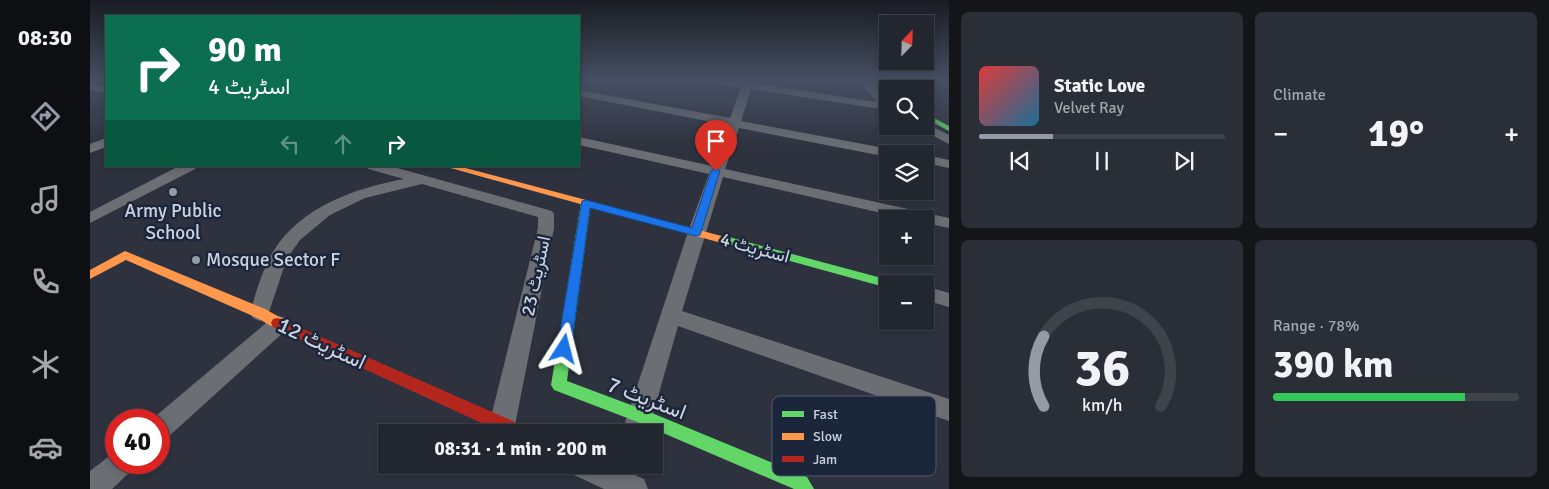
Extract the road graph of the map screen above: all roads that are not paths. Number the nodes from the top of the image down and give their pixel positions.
1 (638, 104) edge
2 (742, 104) edge
3 (934, 121) edge
4 (736, 122) junction
5 (934, 130) edge
6 (949, 132) edge
7 (580, 141) edge
8 (105, 142) edge
9 (90, 149) edge
10 (879, 151) edge
11 (934, 161) edge
12 (949, 164) edge
13 (188, 167) edge
14 (377, 167) edge
15 (450, 167) edge
16 (716, 171) junction
17 (424, 180) junction
18 (586, 203) junction
19 (90, 218) edge
20 (949, 223) edge
21 (696, 232) junction
22 (90, 276) edge
23 (879, 281) edge
24 (934, 296) edge
25 (949, 300) edge
26 (671, 315) junction
27 (270, 319) junction
28 (908, 396) edge
29 (936, 406) edge
30 (949, 410) edge
31 (170, 418) edge
32 (499, 424) edge
33 (511, 424) edge
34 (638, 424) edge
35 (663, 433) edge
36 (772, 472) edge
37 (108, 474) edge
38 (611, 474) edge
39 (783, 476) edge
40 (626, 479) edge
41 (91, 489) edge
42 (805, 489) edge

1 - 4 street
2 - 4 street
3 - 6 street
4 - 10 street
4 - 16 street
5 - 6 street
7 - 16 street
8 - 9 street
11 - 12 street
13 - 19 street
14 - 17 street, اسٹریٹ 23
15 - 18 street, اسٹریٹ 4
16 - 20 street
16 - 21 street
17 - 27 street
17 - 33 street, اسٹریٹ 23
18 - 21 street, اسٹریٹ 4
18 - 34 street, اسٹریٹ 7
21 - 23 street, اسٹریٹ 4
21 - 26 street
22 - 27 street, اسٹریٹ 12
24 - 25 street
26 - 28 street
26 - 34 street
27 - 31 street
27 - 32 street, اسٹریٹ 12
29 - 30 street
35 - 36 street, اسٹریٹ 7
37 - 41 street
38 - 40 street
39 - 42 street, اسٹریٹ 7

